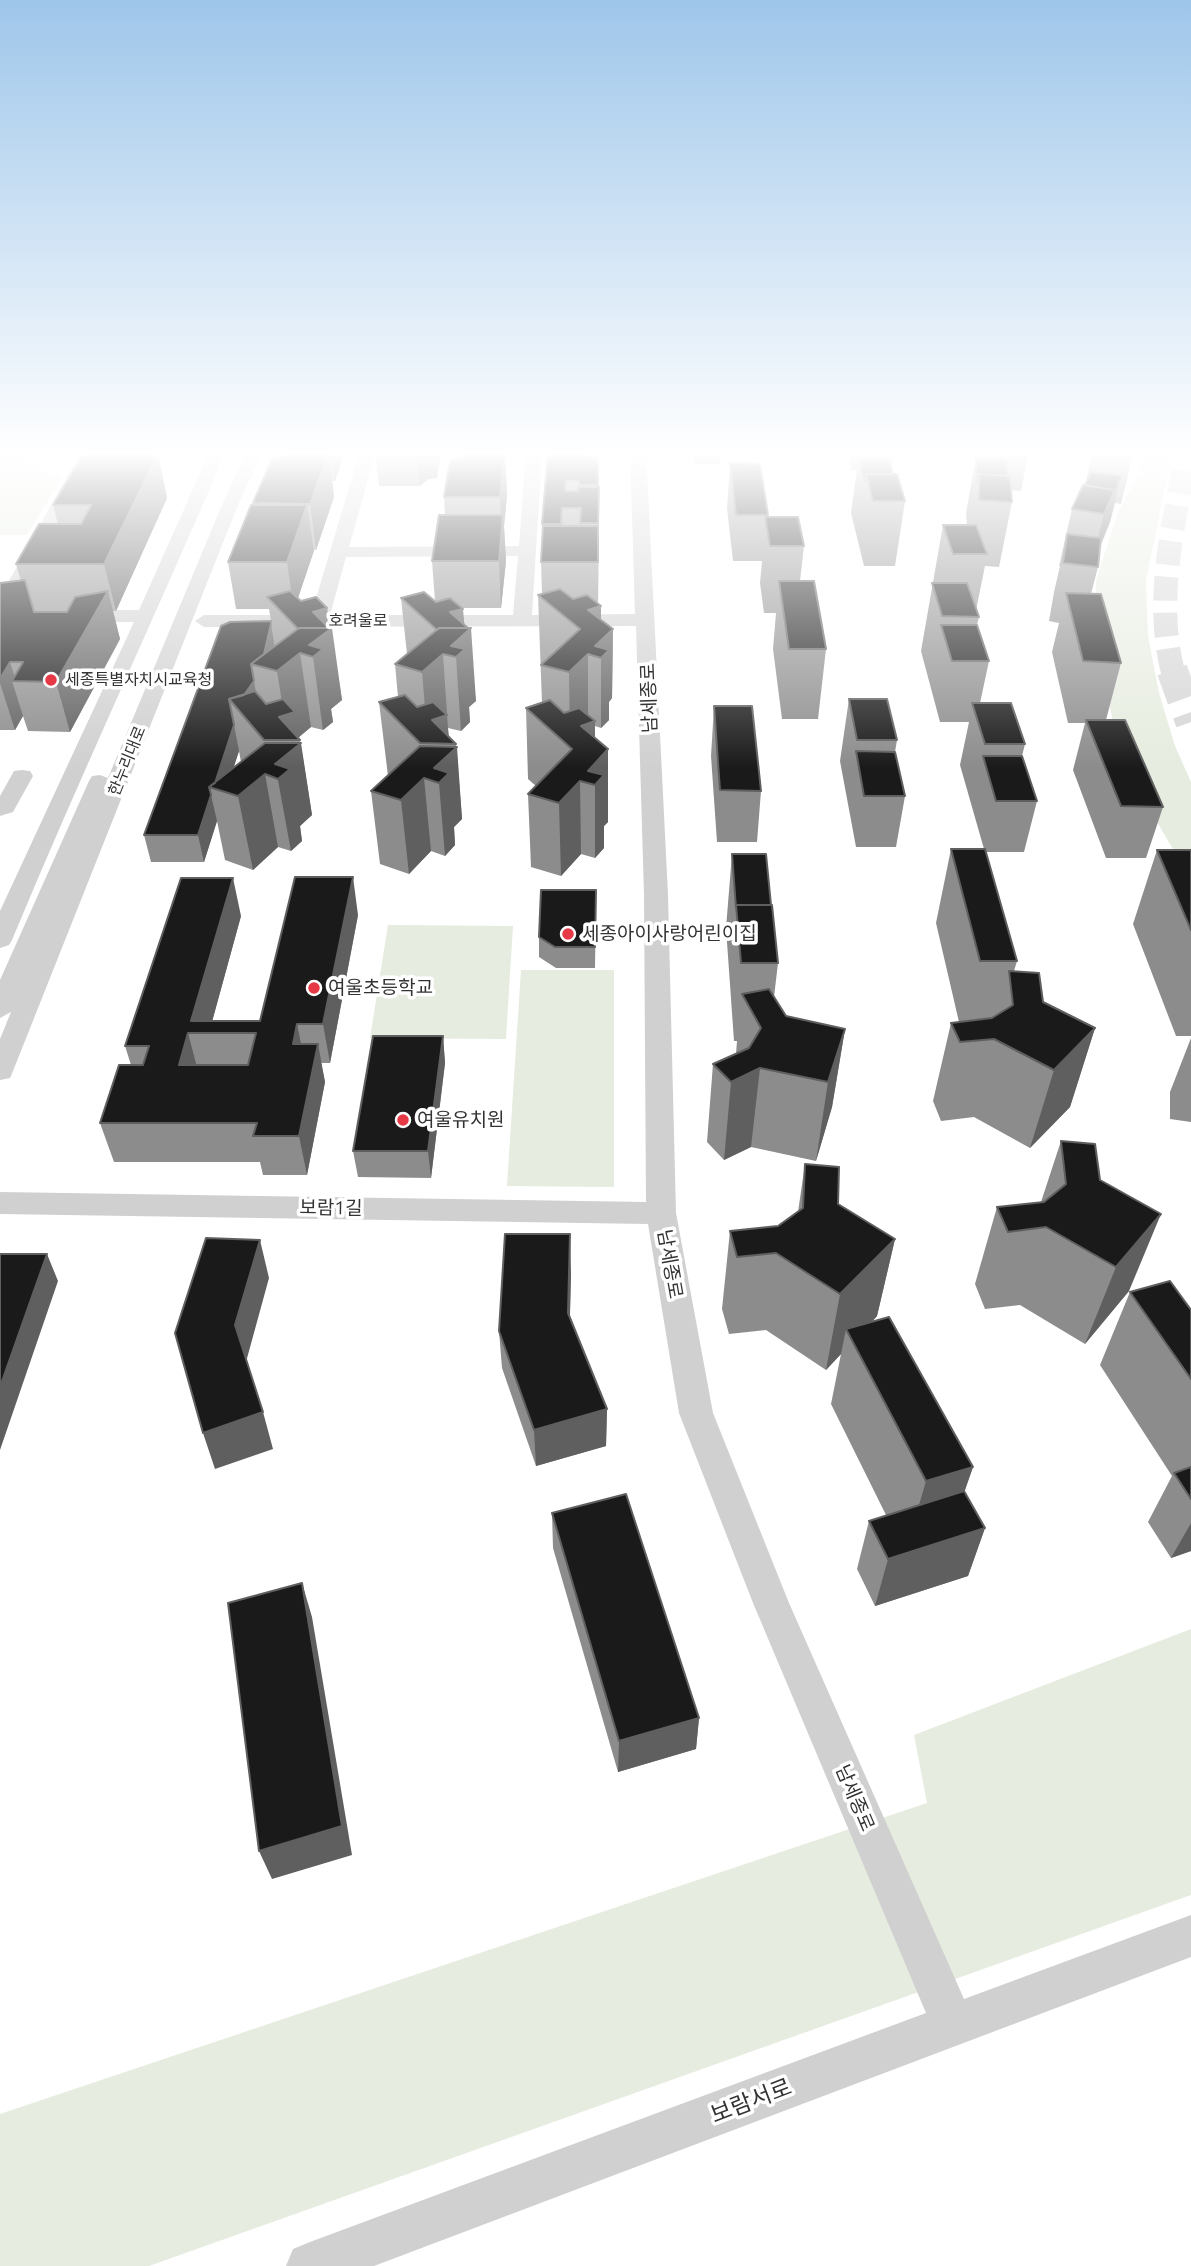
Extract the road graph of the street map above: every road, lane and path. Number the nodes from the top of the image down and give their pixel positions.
1 (32, 557) edge
2 (172, 557) edge
3 (190, 557) edge
4 (210, 557) edge
5 (338, 557) edge
6 (526, 557) edge
7 (643, 557) edge
8 (195, 591) junction
9 (0, 615) edge
10 (26, 616) edge
11 (51, 616) edge
12 (146, 616) junction
13 (522, 620) junction
14 (646, 620) junction
15 (204, 621) junction
16 (319, 621) junction
17 (172, 649) junction
18 (22, 776) dead end
19 (0, 809) edge
20 (0, 940) edge
21 (0, 1009) edge
22 (0, 1071) edge
23 (0, 1203) edge
24 (661, 1213) junction
25 (1191, 1936) edge
26 (953, 2025) junction
27 (310, 2266) edge

1 - 9 street
2 - 12 street
3 - 21 street
4 - 8 street, 한누리대로
5 - 16 street, 호려울로
6 - 13 street
7 - 14 street, 남세종로
8 - 15 street
8 - 17 street, 한누리대로
9 - 10 street
11 - 12 street
12 - 20 street
13 - 14 street, 호려울로
13 - 16 street, 호려울로
14 - 24 street, 남세종로
15 - 16 street, 호려울로
15 - 17 street
17 - 22 street, 한누리대로
18 - 19 street
23 - 24 street, 보람1길
24 - 26 street, 남세종로
25 - 26 street, 보람서로
26 - 27 street, 보람서로

